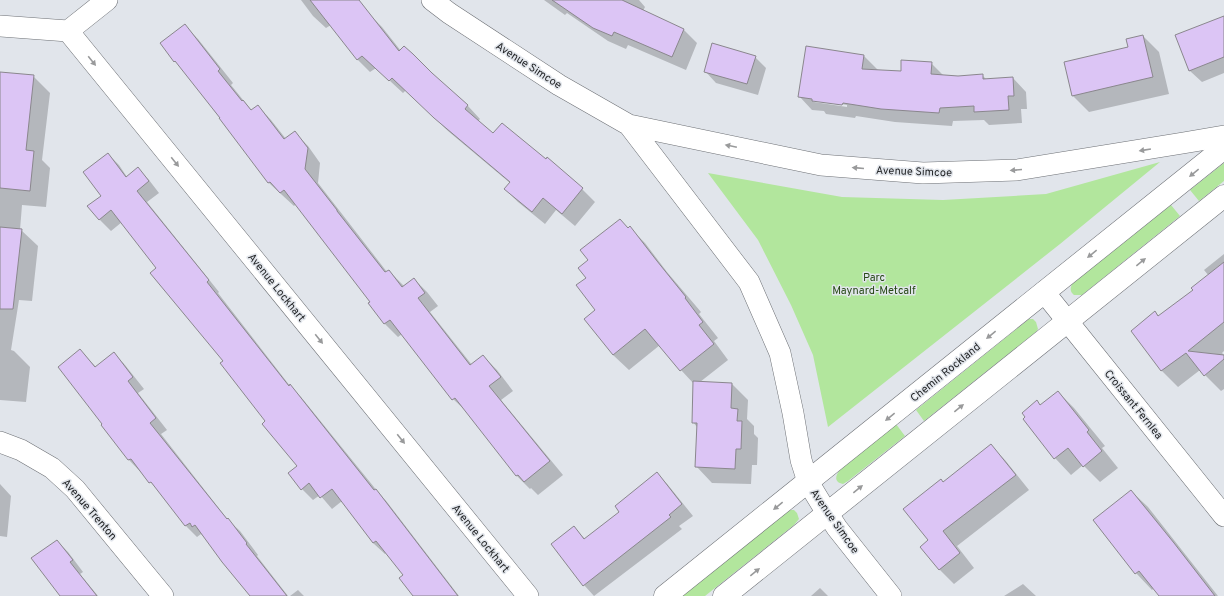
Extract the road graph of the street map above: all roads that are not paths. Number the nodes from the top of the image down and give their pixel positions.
1 (107, 0) edge
2 (432, 0) edge
3 (0, 26) edge
4 (68, 31) junction
5 (629, 125) junction
6 (1224, 136) edge
7 (1224, 148) edge
8 (1224, 196) edge
9 (1044, 292) junction
10 (1067, 322) junction
11 (0, 442) edge
12 (808, 482) junction
13 (827, 514) junction
14 (1224, 516) edge
15 (163, 596) edge
16 (528, 596) edge
17 (666, 596) edge
18 (724, 596) edge
19 (891, 596) edge

1 - 4 street
2 - 5 street, Avenue Simcoe
3 - 4 street
4 -> 16 street, Avenue Lockhart
6 -> 5 street, Avenue Simcoe
5 - 12 street, Avenue Simcoe
7 -> 9 street, Chemin Rockland
10 -> 8 street
9 - 10 street, Croissant Fernlea
9 -> 12 street, Chemin Rockland
13 -> 10 street
10 - 14 street, Croissant Fernlea
11 - 15 street, Avenue Trenton
12 - 13 street, Avenue Simcoe
12 -> 17 street, Chemin Rockland
18 -> 13 street
13 - 19 street, Avenue Simcoe

